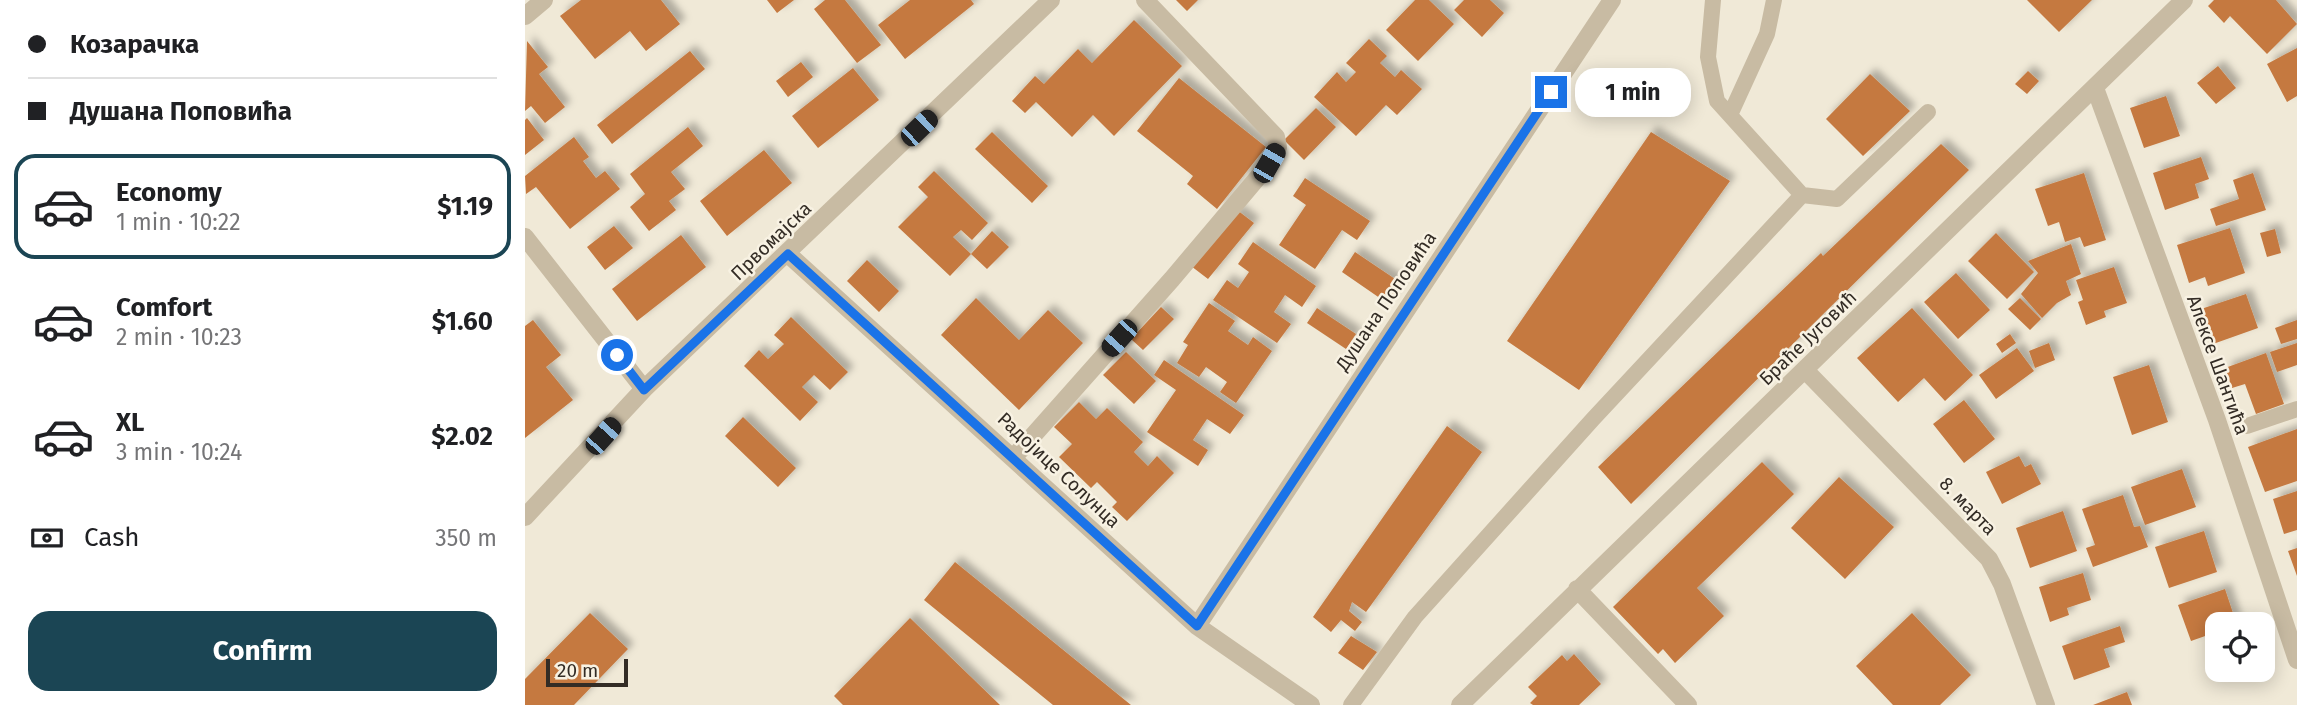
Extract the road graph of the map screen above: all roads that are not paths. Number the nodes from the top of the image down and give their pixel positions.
1 (544, 0) edge
2 (1051, 0) edge
3 (1145, 0) edge
4 (1612, 0) edge
5 (1713, 0) edge
6 (1774, 0) edge
7 (2184, 0) edge
8 (525, 16) edge
9 (2095, 88) junction
10 (1928, 112) dead end
11 (1730, 114) junction
12 (1802, 195) junction
13 (525, 237) edge
14 (788, 254) junction
15 (1805, 370) junction
16 (644, 390) junction
17 (2297, 409) edge
18 (2247, 426) dead end
19 (1014, 457) junction
20 (525, 517) edge
21 (1577, 589) junction
22 (1197, 626) junction
23 (2297, 660) edge
24 (1311, 705) edge
25 (1351, 705) edge
26 (1460, 705) edge
27 (1688, 705) edge
28 (2046, 705) edge

1 - 8 street
2 - 14 street, Првомајска
3 - 19 street
4 - 22 street, Душана Поповића
5 - 11 lane
6 - 11 lane
7 - 9 street, Браће Југовић
9 - 15 street, Браће Југовић
9 - 23 street, Алексе Шантића
10 - 12 lane
11 - 12 lane
12 - 25 lane
13 - 16 street
14 - 16 street, Првомајска
14 - 19 street, Радојице Солунца
15 - 21 street, Браће Југовић
15 - 28 street, 8. марта
16 - 20 street, Првомајска
17 - 18 lane
19 - 22 street, Радојице Солунца
21 - 26 street, Браће Југовић
21 - 27 street
22 - 24 street, Радојице Солунца

